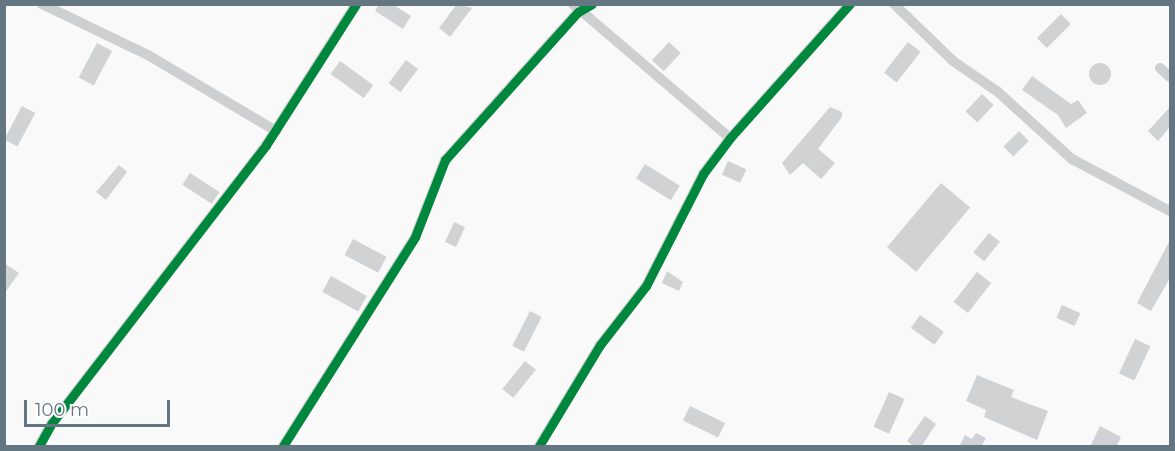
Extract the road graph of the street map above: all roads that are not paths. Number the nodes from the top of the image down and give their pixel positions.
1 (42, 4) edge
2 (356, 4) edge
3 (592, 4) edge
4 (850, 4) edge
5 (894, 4) edge
6 (576, 8) edge
7 (1160, 68) dead end
8 (1170, 77) edge
9 (276, 131) junction
10 (730, 138) junction
11 (1170, 211) edge
12 (39, 447) edge
13 (284, 447) edge
14 (540, 447) edge

1 - 9 street
2 - 9 street
3 - 6 street
4 - 10 street
5 - 11 street
6 - 10 street
6 - 13 street
7 - 8 street
9 - 12 street
10 - 14 street

